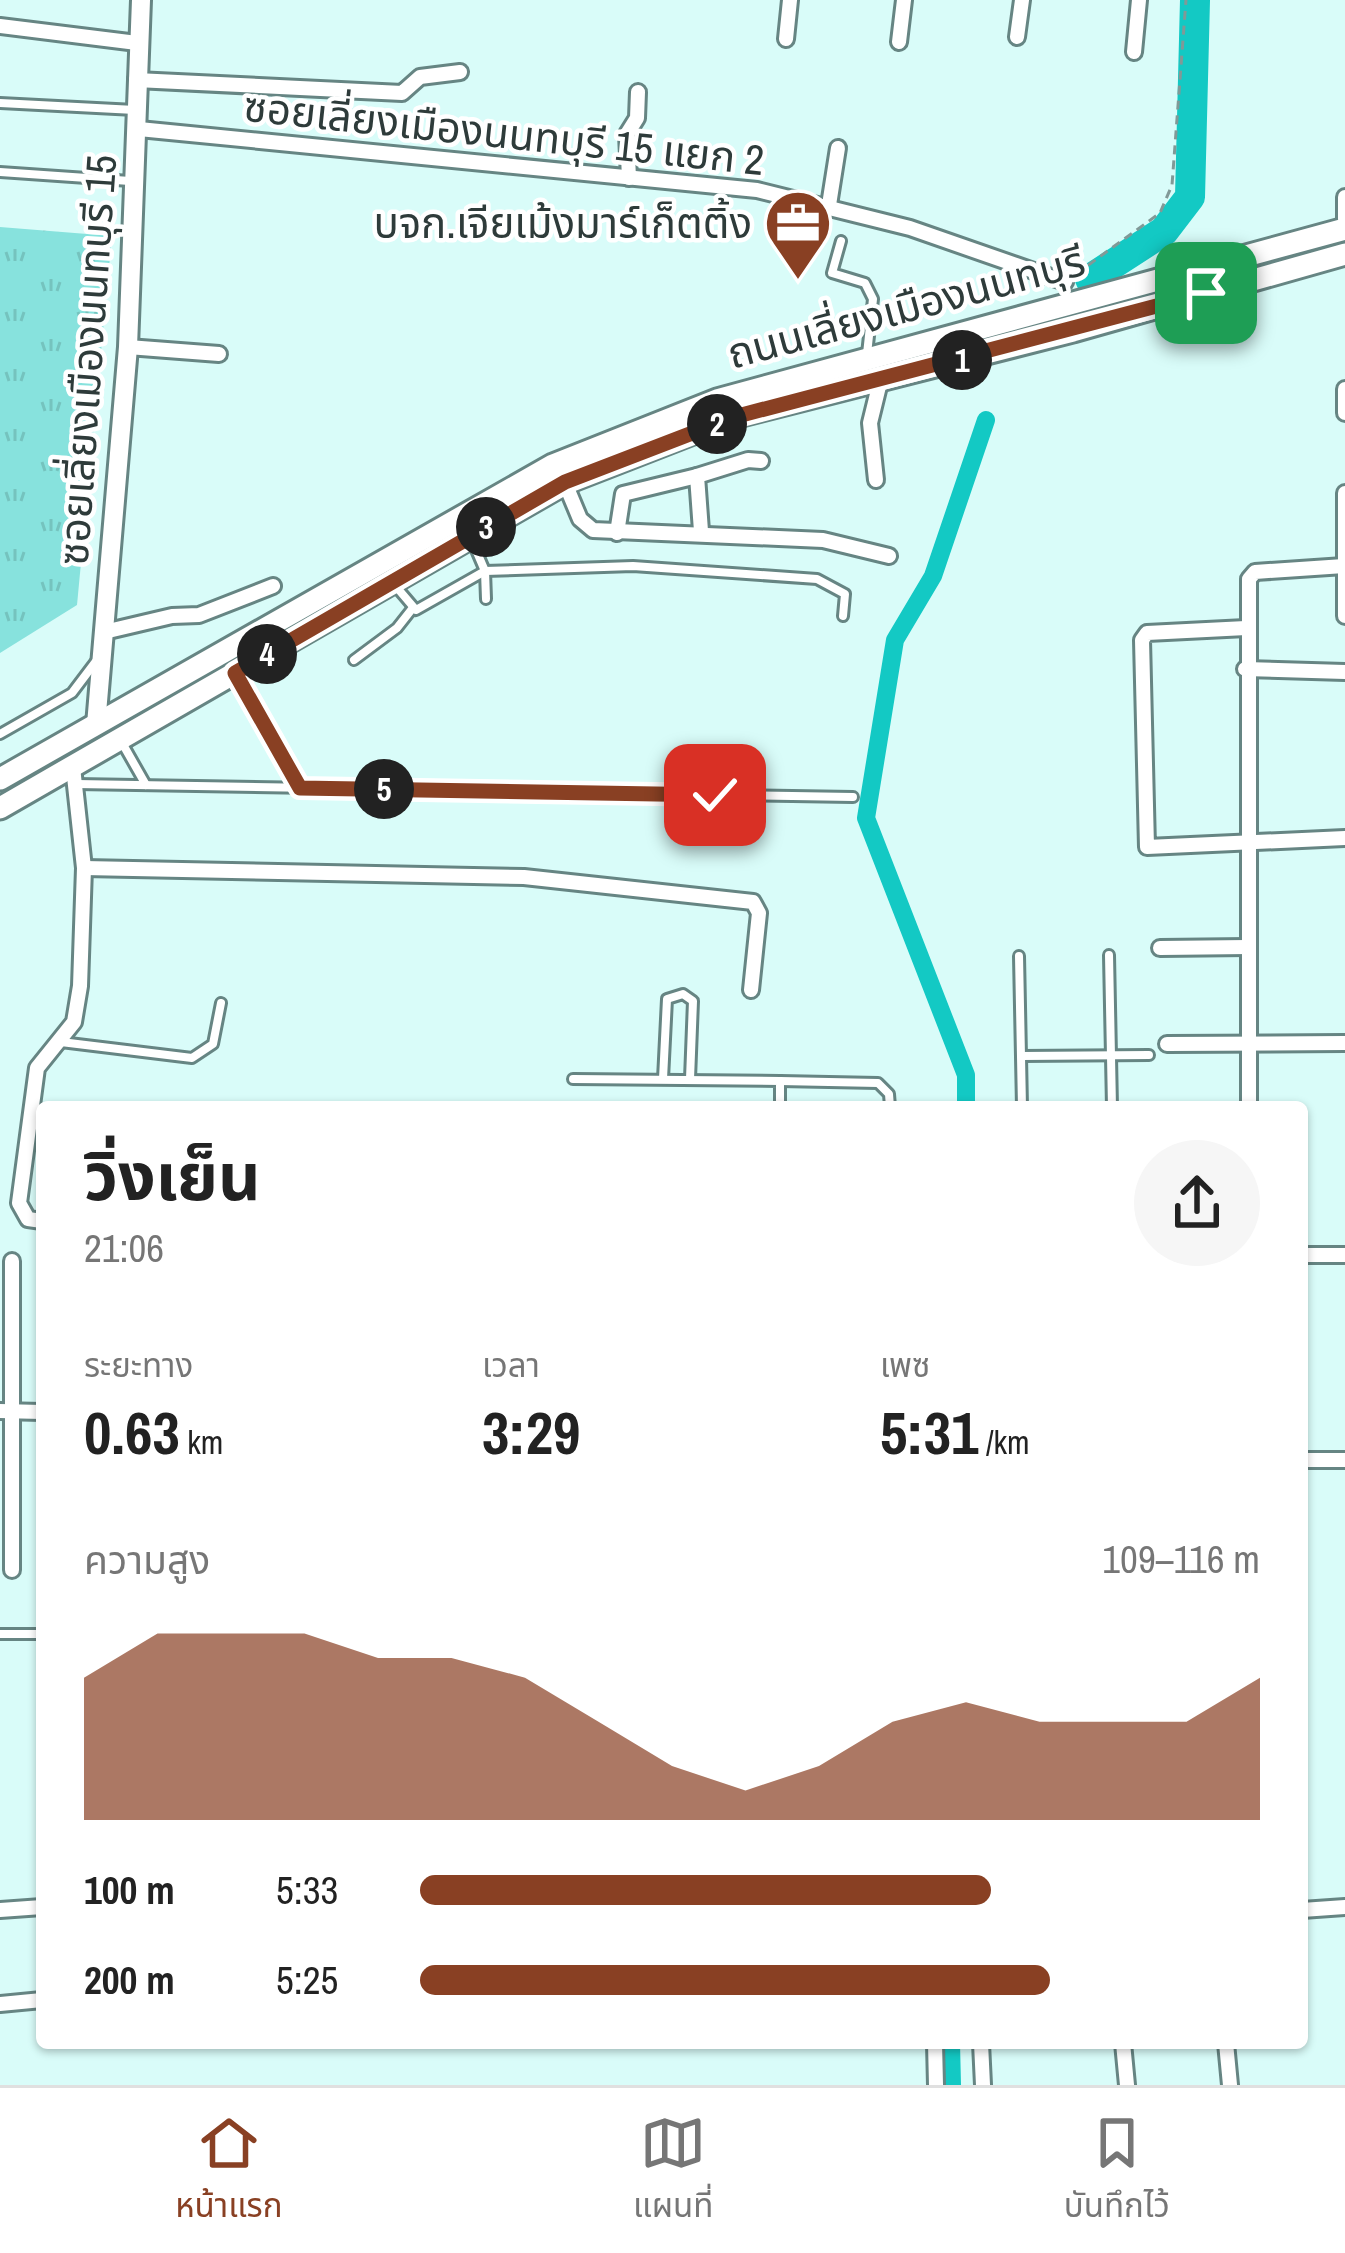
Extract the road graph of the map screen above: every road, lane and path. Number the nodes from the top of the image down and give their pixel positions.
1 (141, 0) edge
2 (790, 0) edge
3 (904, 0) edge
4 (1022, 0) edge
5 (1138, 0) edge
6 (1186, 0) edge
7 (0, 26) edge
8 (1017, 37) dead end
9 (786, 39) dead end
10 (899, 42) dead end
11 (137, 44) junction
12 (1134, 52) dead end
13 (460, 72) dead end
14 (136, 80) junction
15 (638, 92) dead end
16 (0, 103) edge
17 (138, 120) junction
18 (838, 148) dead end
19 (0, 172) edge
20 (628, 178) junction
21 (137, 182) junction
22 (1345, 197) edge
23 (829, 205) junction
24 (1345, 219) edge
25 (1345, 229) edge
26 (842, 241) dead end
27 (1343, 250) edge
28 (1065, 282) joint
29 (128, 346) junction
30 (218, 354) dead end
31 (866, 358) junction
32 (881, 379) junction
33 (1345, 389) edge
34 (1345, 413) edge
35 (761, 461) dead end
36 (697, 476) junction
37 (876, 480) dead end
38 (565, 482) junction
39 (1345, 493) edge
40 (701, 531) junction
41 (617, 533) junction
42 (470, 536) junction
43 (889, 556) dead end
44 (1344, 566) edge
45 (485, 571) junction
46 (392, 581) junction
47 (273, 586) dead end
48 (486, 599) dead end
49 (412, 609) junction
50 (844, 616) dead end
51 (1345, 616) edge
52 (1246, 628) junction
53 (103, 642) junction
54 (354, 660) dead end
55 (1245, 669) junction
56 (1345, 672) edge
57 (235, 673) junction
58 (96, 725) junction
59 (0, 734) edge
60 (120, 740) junction
61 (75, 775) junction
62 (0, 779) edge
63 (146, 785) junction
64 (300, 788) junction
65 (853, 797) dead end
66 (0, 808) edge
67 (1345, 838) edge
68 (1248, 844) junction
69 (84, 868) junction
70 (1248, 947) junction
71 (1160, 948) dead end
72 (1109, 955) dead end
73 (1019, 956) dead end
74 (751, 990) dead end
75 (221, 1003) dead end
76 (59, 1042) junction
77 (1248, 1042) junction
78 (1345, 1043) edge
79 (1166, 1044) dead end
80 (1149, 1055) dead end
81 (1022, 1056) junction
82 (1112, 1056) junction
83 (573, 1079) dead end
84 (663, 1079) junction
85 (689, 1079) junction
86 (779, 1081) junction
87 (779, 1101) edge
88 (890, 1101) edge
89 (1022, 1101) edge
90 (1112, 1101) edge
91 (1249, 1101) edge
92 (36, 1220) edge
93 (1308, 1255) edge
94 (1345, 1256) edge
95 (12, 1262) dead end
96 (6, 1411) edge
97 (36, 1412) edge
98 (1308, 1460) edge
99 (1345, 1460) edge
100 (12, 1570) dead end
101 (0, 1634) edge
102 (36, 1634) edge
103 (36, 1907) edge
104 (1345, 1907) edge
105 (0, 1910) edge
106 (1308, 1910) edge
107 (36, 2001) edge
108 (0, 2004) edge
109 (935, 2049) edge
110 (981, 2049) edge
111 (1124, 2049) edge
112 (1227, 2049) edge
113 (936, 2085) edge
114 (983, 2085) edge
115 (1127, 2085) edge
116 (1230, 2085) edge

1 - 11 street, ซอยเลี่ยงเมืองนนทบุรี 15
2 - 9 street
3 - 10 street
4 - 8 street
5 - 12 street
6 - 28 path
7 - 11 street
11 - 14 street, ซอยเลี่ยงเมืองนนทบุรี 15
13 - 14 street
14 - 17 street, ซอยเลี่ยงเมืองนนทบุรี 15
15 - 20 street
16 - 17 lane
17 - 20 street, ซอยเลี่ยงเมืองนนทบุรี 15 แยก 2
17 - 21 street, ซอยเลี่ยงเมืองนนทบุรี 15
18 - 23 street
19 - 21 lane
20 - 23 street, ซอยเลี่ยงเมืองนนทบุรี 15 แยก 2
21 - 29 street, ซอยเลี่ยงเมืองนนทบุรี 15
22 - 24 street
23 - 28 street, ซอยเลี่ยงเมืองนนทบุรี 15 แยก 2
25 - 31 main road, ถนนเลี่ยงเมืองนนทบุรี
26 - 31 lane
27 - 32 main road, ถนนเลี่ยงเมืองนนทบุรี
29 - 30 street
29 - 53 street, ซอยเลี่ยงเมืองนนทบุรี 15
31 - 58 main road, ถนนเลี่ยงเมืองนนทบุรี
32 - 37 street
32 - 38 main road, ถนนเลี่ยงเมืองนนทบุรี
33 - 34 street
35 - 36 street
36 - 40 street
36 - 41 street
38 - 41 street
38 - 42 main road, ถนนเลี่ยงเมืองนนทบุรี
39 - 44 street
40 - 41 street
40 - 43 street
42 - 45 lane
42 - 46 main road, ถนนเลี่ยงเมืองนนทบุรี
44 - 51 street
44 - 52 street
45 - 48 lane
45 - 49 lane
45 - 50 lane
46 - 49 lane
46 - 57 main road, ถนนเลี่ยงเมืองนนทบุรี
47 - 53 street
49 - 54 lane
52 - 55 street
52 - 68 street
53 - 58 street, ซอยเลี่ยงเมืองนนทบุรี 15
53 - 59 lane
55 - 56 street
55 - 68 street
57 - 60 main road, ถนนเลี่ยงเมืองนนทบุรี
57 - 64 lane
58 - 62 main road, ถนนเลี่ยงเมืองนนทบุรี
60 - 61 main road, ถนนเลี่ยงเมืองนนทบุรี
60 - 63 lane
61 - 63 lane
61 - 66 main road, ถนนเลี่ยงเมืองนนทบุรี
61 - 69 street
63 - 64 lane
64 - 65 lane
67 - 68 street
68 - 70 street
69 - 74 street
69 - 76 street
70 - 71 street
70 - 77 street
72 - 82 lane
73 - 81 lane
75 - 76 lane
76 - 92 street
77 - 78 street
77 - 79 street
77 - 91 street
80 - 82 lane
81 - 82 lane
81 - 89 lane
82 - 90 lane
83 - 84 lane
84 - 85 lane
84 - 85 lane
85 - 86 lane
86 - 87 lane
86 - 88 lane
93 - 94 street
95 - 96 street
96 - 97 street
96 - 100 street
98 - 99 street
101 - 102 lane
103 - 105 street
104 - 106 street
107 - 108 street
109 - 113 street
110 - 114 street
111 - 115 street
112 - 116 street

